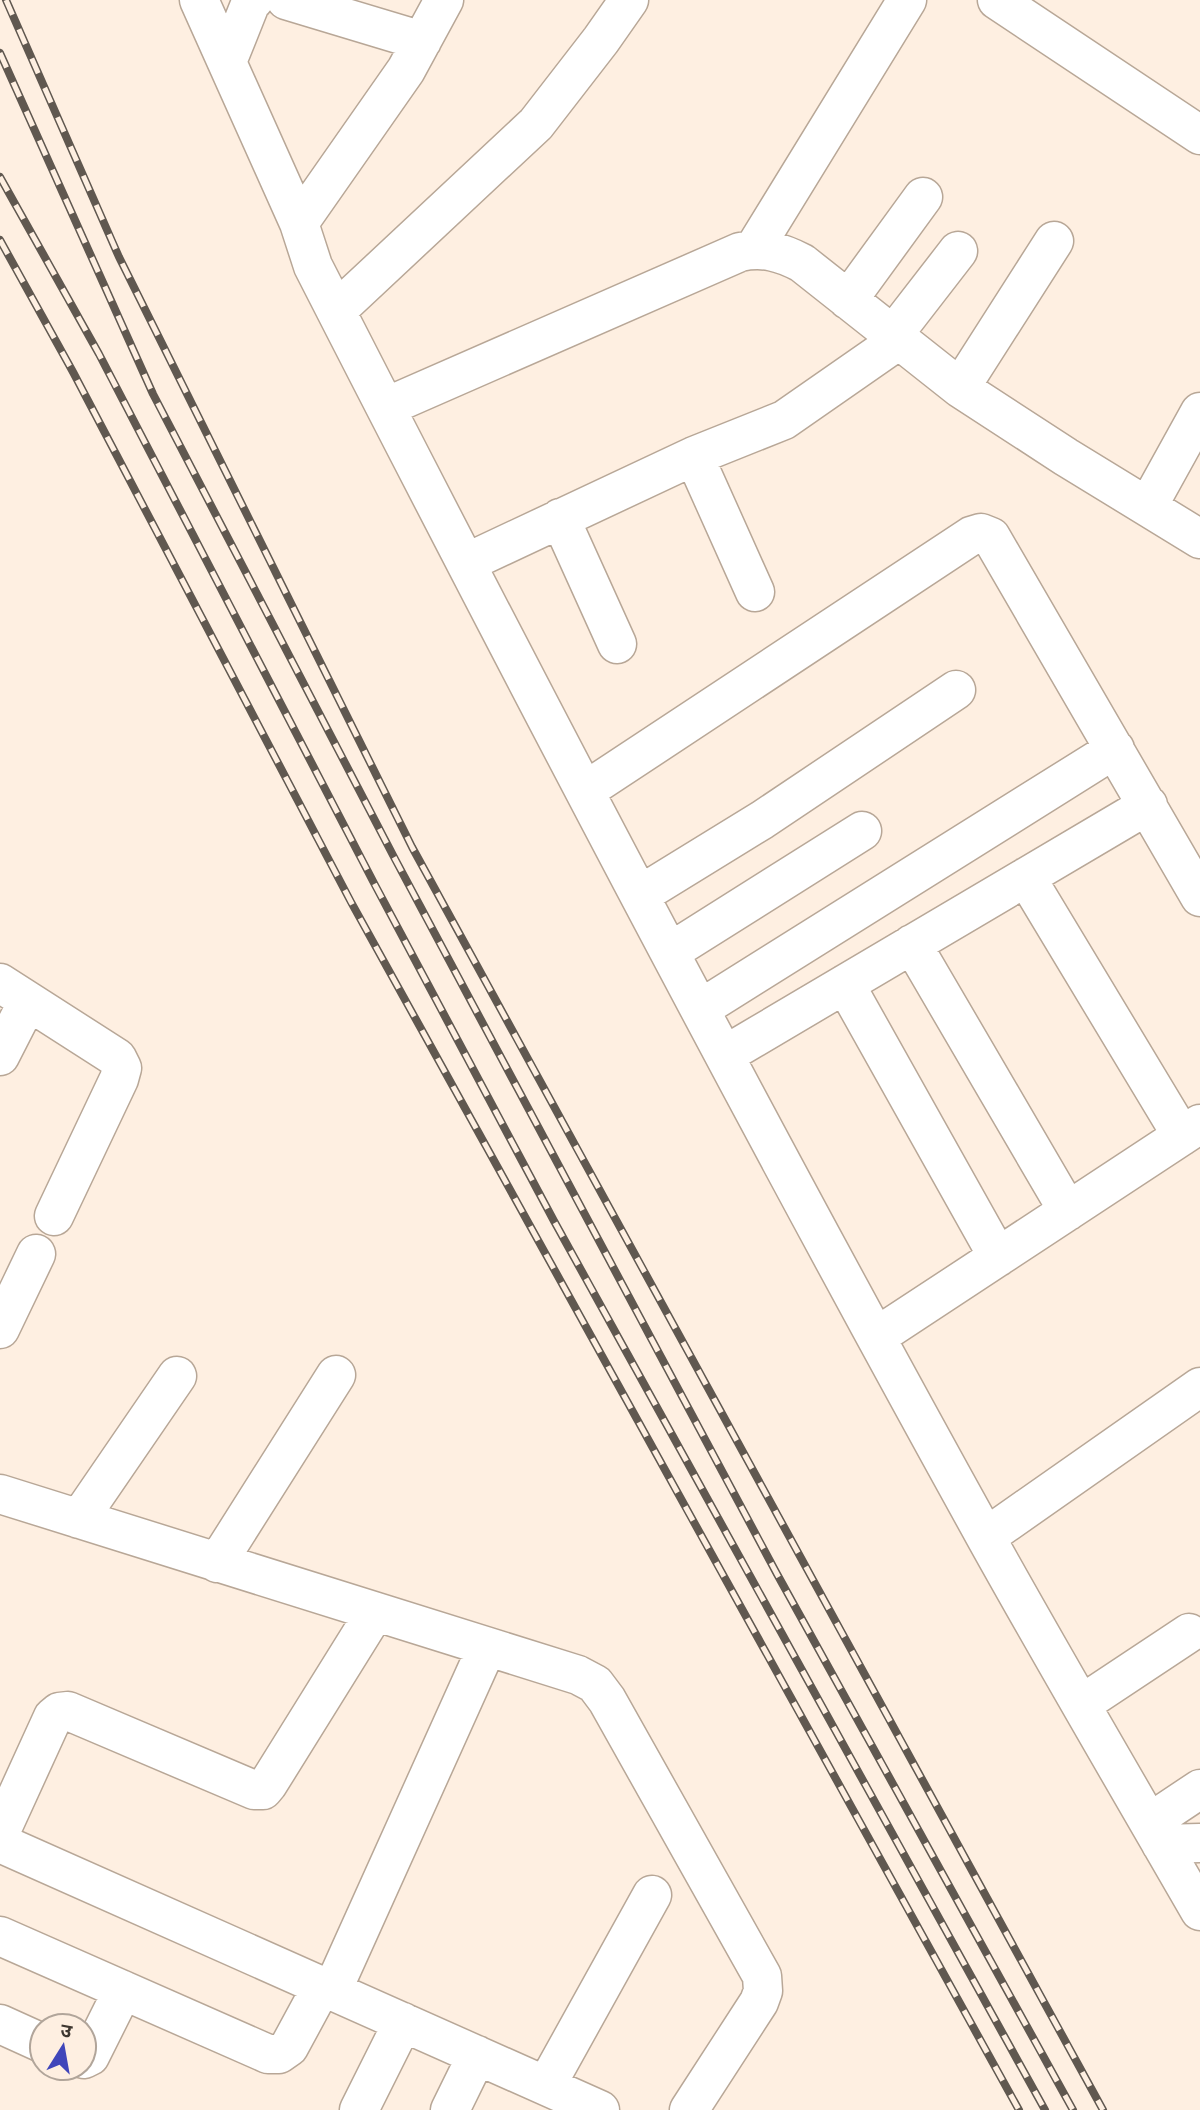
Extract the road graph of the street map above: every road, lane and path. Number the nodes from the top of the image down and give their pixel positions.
1 (199, 0) edge
2 (254, 0) edge
3 (286, 0) edge
4 (444, 0) edge
5 (629, 0) edge
6 (907, 0) edge
7 (997, 0) edge
8 (422, 41) junction
9 (227, 62) junction
10 (1200, 135) edge
11 (923, 197) dead end
12 (299, 223) junction
13 (1054, 242) dead end
14 (754, 249) junction
15 (958, 251) dead end
16 (848, 300) junction
17 (336, 311) junction
18 (896, 338) junction
19 (960, 388) junction
20 (386, 407) junction
21 (1200, 412) edge
22 (694, 456) junction
23 (1148, 506) junction
24 (560, 518) junction
25 (1200, 539) edge
26 (466, 563) junction
27 (755, 592) dead end
28 (617, 644) dead end
29 (956, 690) dead end
30 (1115, 749) junction
31 (585, 791) junction
32 (1148, 805) junction
33 (862, 831) dead end
34 (1026, 877) junction
35 (640, 895) junction
36 (1200, 897) edge
37 (912, 944) junction
38 (670, 952) junction
39 (845, 984) junction
40 (14, 992) edge
41 (700, 1009) junction
42 (725, 1055) junction
43 (0, 1056) edge
44 (1191, 1130) edge
45 (1068, 1211) junction
46 (54, 1216) dead end
47 (36, 1254) dead end
48 (998, 1257) junction
49 (0, 1328) edge
50 (876, 1337) junction
51 (177, 1376) dead end
52 (336, 1376) dead end
53 (1200, 1387) edge
54 (0, 1494) edge
55 (79, 1520) junction
56 (986, 1537) junction
57 (217, 1563) junction
58 (375, 1612) junction
59 (1189, 1633) dead end
60 (487, 1647) junction
61 (1082, 1704) junction
62 (1200, 1789) edge
63 (0, 1833) edge
64 (1155, 1833) junction
65 (0, 1843) edge
66 (1200, 1843) edge
67 (652, 1895) dead end
68 (1200, 1911) edge
69 (0, 1936) edge
70 (327, 1989) junction
71 (123, 1990) junction
72 (403, 2022) junction
73 (0, 2024) edge
74 (28, 2037) edge
75 (98, 2040) edge
76 (477, 2056) junction
77 (569, 2101) edge
78 (359, 2110) edge
79 (450, 2110) edge
80 (689, 2110) edge

1 - 9 street
2 - 9 street
3 - 8 street
4 - 8 street
5 - 17 street
6 - 14 street
7 - 10 street
8 - 12 street
9 - 12 street
11 - 16 street
12 - 17 street
13 - 19 street
14 - 16 street
14 - 20 street
15 - 18 street
16 - 18 street
17 - 20 street
18 - 19 street
18 - 22 street
19 - 23 street
20 - 26 street
21 - 23 street
22 - 24 street
22 - 27 street
23 - 25 street
24 - 26 street
24 - 28 street
26 - 31 street
29 - 35 street
30 - 31 street
30 - 32 street
30 - 41 street
31 - 35 street
32 - 34 street
32 - 36 street
33 - 38 street
34 - 37 street
34 - 44 street
35 - 38 street
37 - 39 street
37 - 45 street
38 - 41 street
39 - 42 street
39 - 48 street
40 - 43 street
40 - 46 street
41 - 42 street
42 - 50 street
44 - 45 street
45 - 48 street
47 - 49 street
48 - 50 street
50 - 56 street
51 - 55 street
52 - 57 street
53 - 56 street
54 - 55 street
55 - 57 street
56 - 61 street
57 - 58 street
58 - 60 street
58 - 63 street
59 - 61 street
60 - 70 street
60 - 80 street
61 - 64 street
62 - 64 street
64 - 66 street
64 - 68 street
65 - 70 street
67 - 77 street
69 - 71 street
70 - 71 street
70 - 72 street
71 - 75 street
72 - 76 street
72 - 78 street
73 - 74 street
76 - 77 street
76 - 79 street

